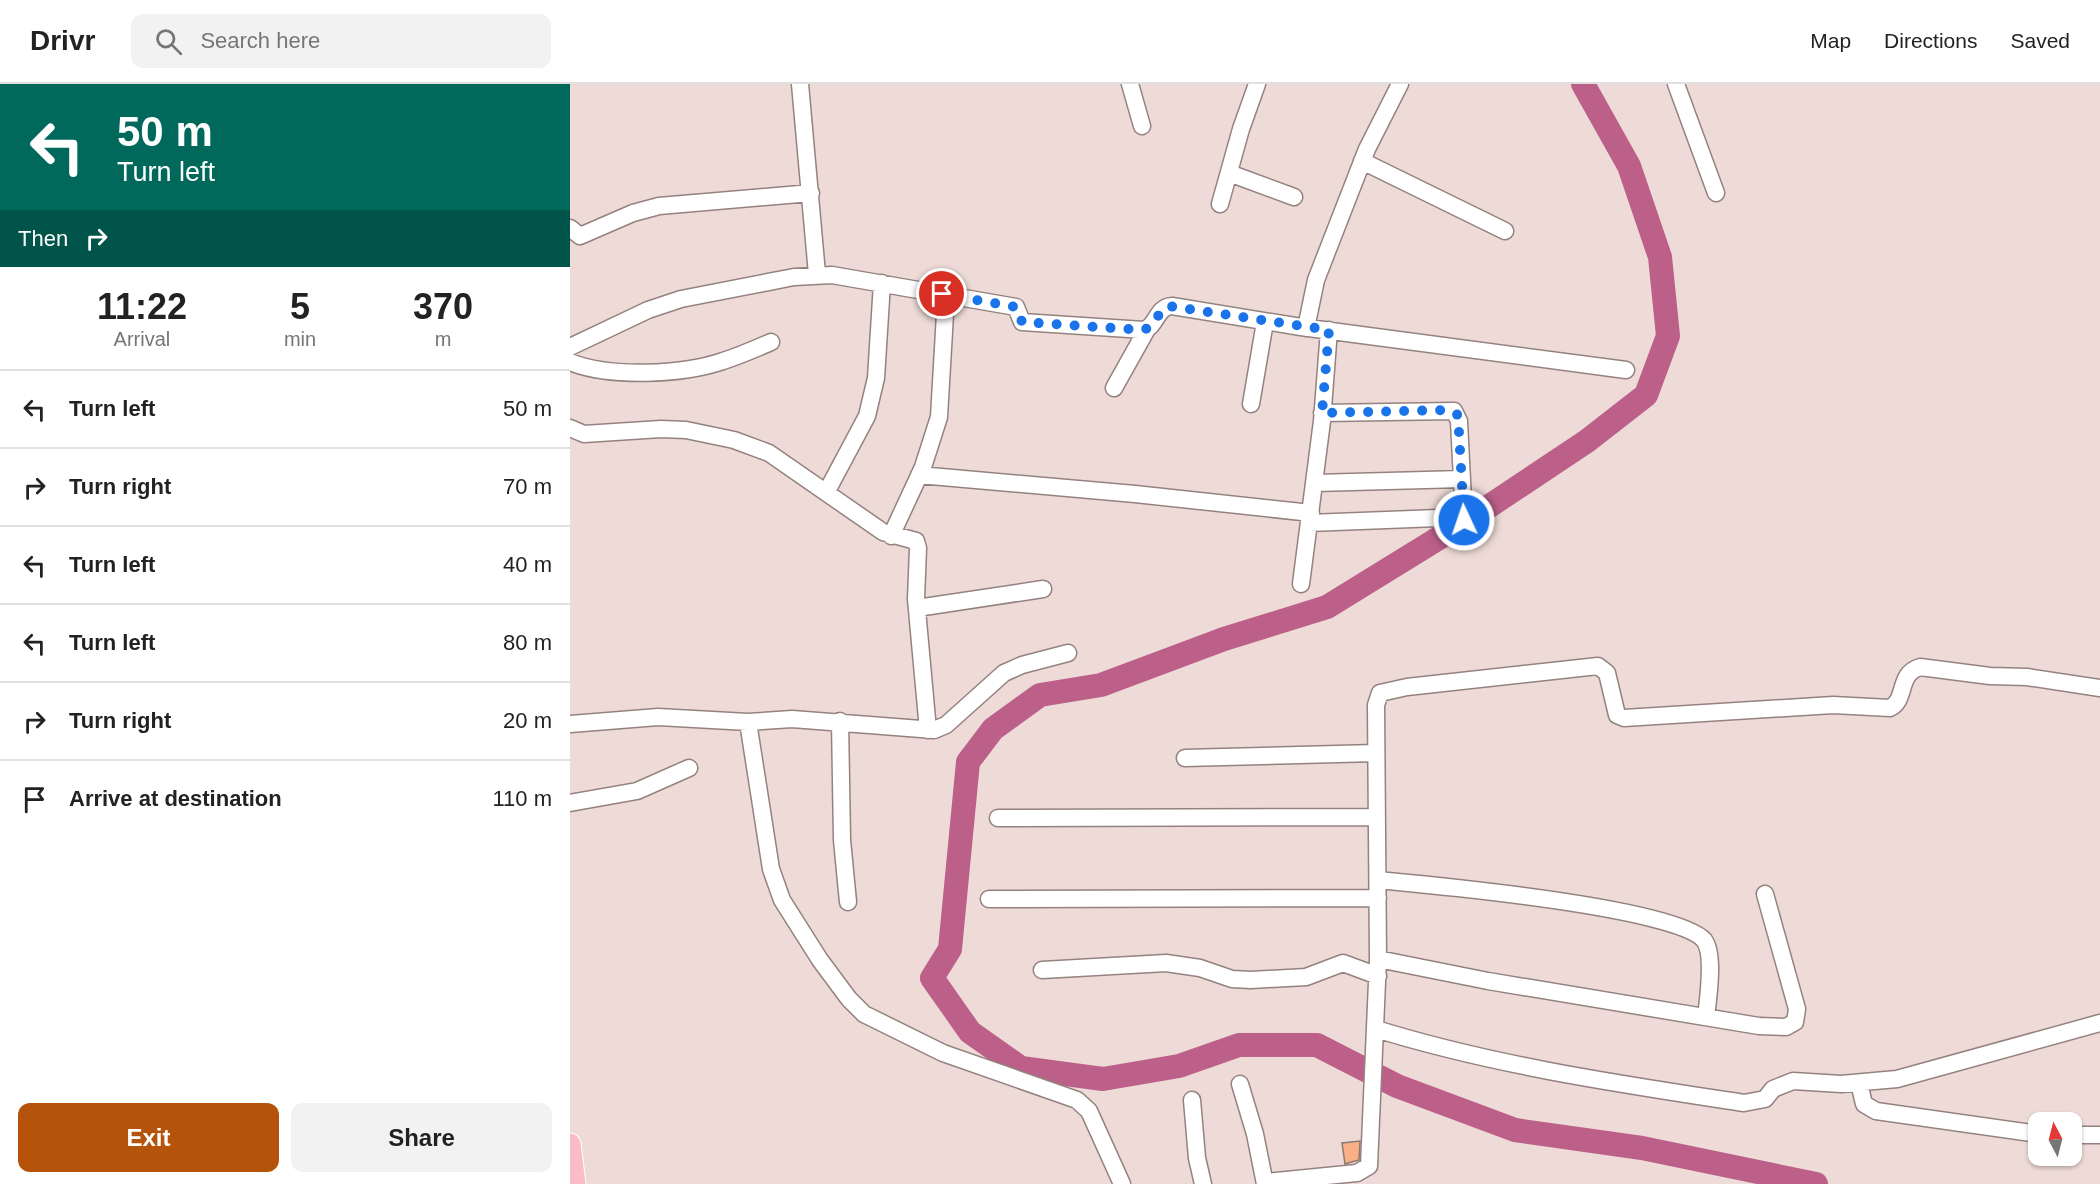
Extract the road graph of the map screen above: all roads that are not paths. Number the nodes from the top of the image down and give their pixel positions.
1 (800, 84) edge
2 (1130, 84) edge
3 (1257, 84) edge
4 (1400, 84) edge
5 (1676, 84) edge
6 (1142, 126) dead end
7 (1362, 161) junction
8 (1229, 173) junction
9 (811, 193) junction
10 (1716, 193) dead end
11 (1294, 197) dead end
12 (1220, 204) dead end
13 (570, 228) edge
14 (1505, 231) dead end
15 (817, 274) junction
16 (882, 283) junction
17 (942, 294) junction
18 (1265, 322) junction
19 (1306, 328) junction
20 (1147, 329) junction
21 (1329, 330) junction
22 (771, 342) dead end
23 (570, 346) edge
24 (570, 362) edge
25 (1626, 370) dead end
26 (1114, 388) dead end
27 (1251, 404) dead end
28 (1322, 413) junction
29 (570, 428) edge
30 (919, 475) junction
31 (1462, 479) junction
32 (1315, 483) junction
33 (826, 491) junction
34 (1310, 518) junction
35 (891, 536) junction
36 (1301, 584) dead end
37 (1043, 589) dead end
38 (917, 608) junction
39 (1068, 653) dead end
40 (2100, 688) edge
41 (840, 721) junction
42 (748, 722) junction
43 (570, 724) edge
44 (928, 730) junction
45 (1376, 753) junction
46 (1185, 758) dead end
47 (689, 768) dead end
48 (570, 802) edge
49 (1376, 817) junction
50 (998, 818) dead end
51 (1378, 880) junction
52 (1765, 894) dead end
53 (1378, 898) junction
54 (989, 899) dead end
55 (848, 902) dead end
56 (1378, 968) junction
57 (1042, 969) dead end
58 (1706, 1017) junction
59 (2100, 1023) edge
60 (1376, 1033) junction
61 (1859, 1083) junction
62 (1240, 1084) dead end
63 (1192, 1100) dead end
64 (2028, 1133) edge
65 (2082, 1135) edge
66 (2100, 1135) edge
67 (570, 1144) edge
68 (1265, 1183) edge
69 (575, 1184) edge
70 (1122, 1184) edge
71 (1203, 1184) edge

1 - 9 street
2 - 6 street
3 - 8 street
4 - 7 street
5 - 10 street
7 - 14 street
7 - 19 street
8 - 11 street
8 - 12 street
9 - 13 street
9 - 15 street
15 - 16 street
15 - 23 street
16 - 17 street
16 - 33 street
17 - 20 street
17 - 30 street
18 - 19 street
18 - 20 street
18 - 27 street
19 - 21 street
20 - 26 street
21 - 25 street
21 - 28 street
22 - 24 street
28 - 31 street
28 - 32 street
29 - 33 street
30 - 34 street
30 - 35 street
31 - 32 street
31 - 34 street
32 - 34 street
33 - 35 street
34 - 36 street
35 - 38 street
37 - 38 street
38 - 44 street
39 - 44 street
40 - 45 street
41 - 42 street
41 - 44 street
41 - 55 street
42 - 43 street
42 - 70 street
45 - 46 street
45 - 49 street
47 - 48 street
49 - 50 street
49 - 51 street
51 - 53 street
51 - 58 street
52 - 58 street
53 - 54 street
53 - 56 street
56 - 57 street
56 - 58 street
56 - 60 street
59 - 61 street
60 - 61 street
60 - 68 street
61 - 64 street
62 - 68 street
63 - 71 street
65 - 66 street
67 - 69 main road

